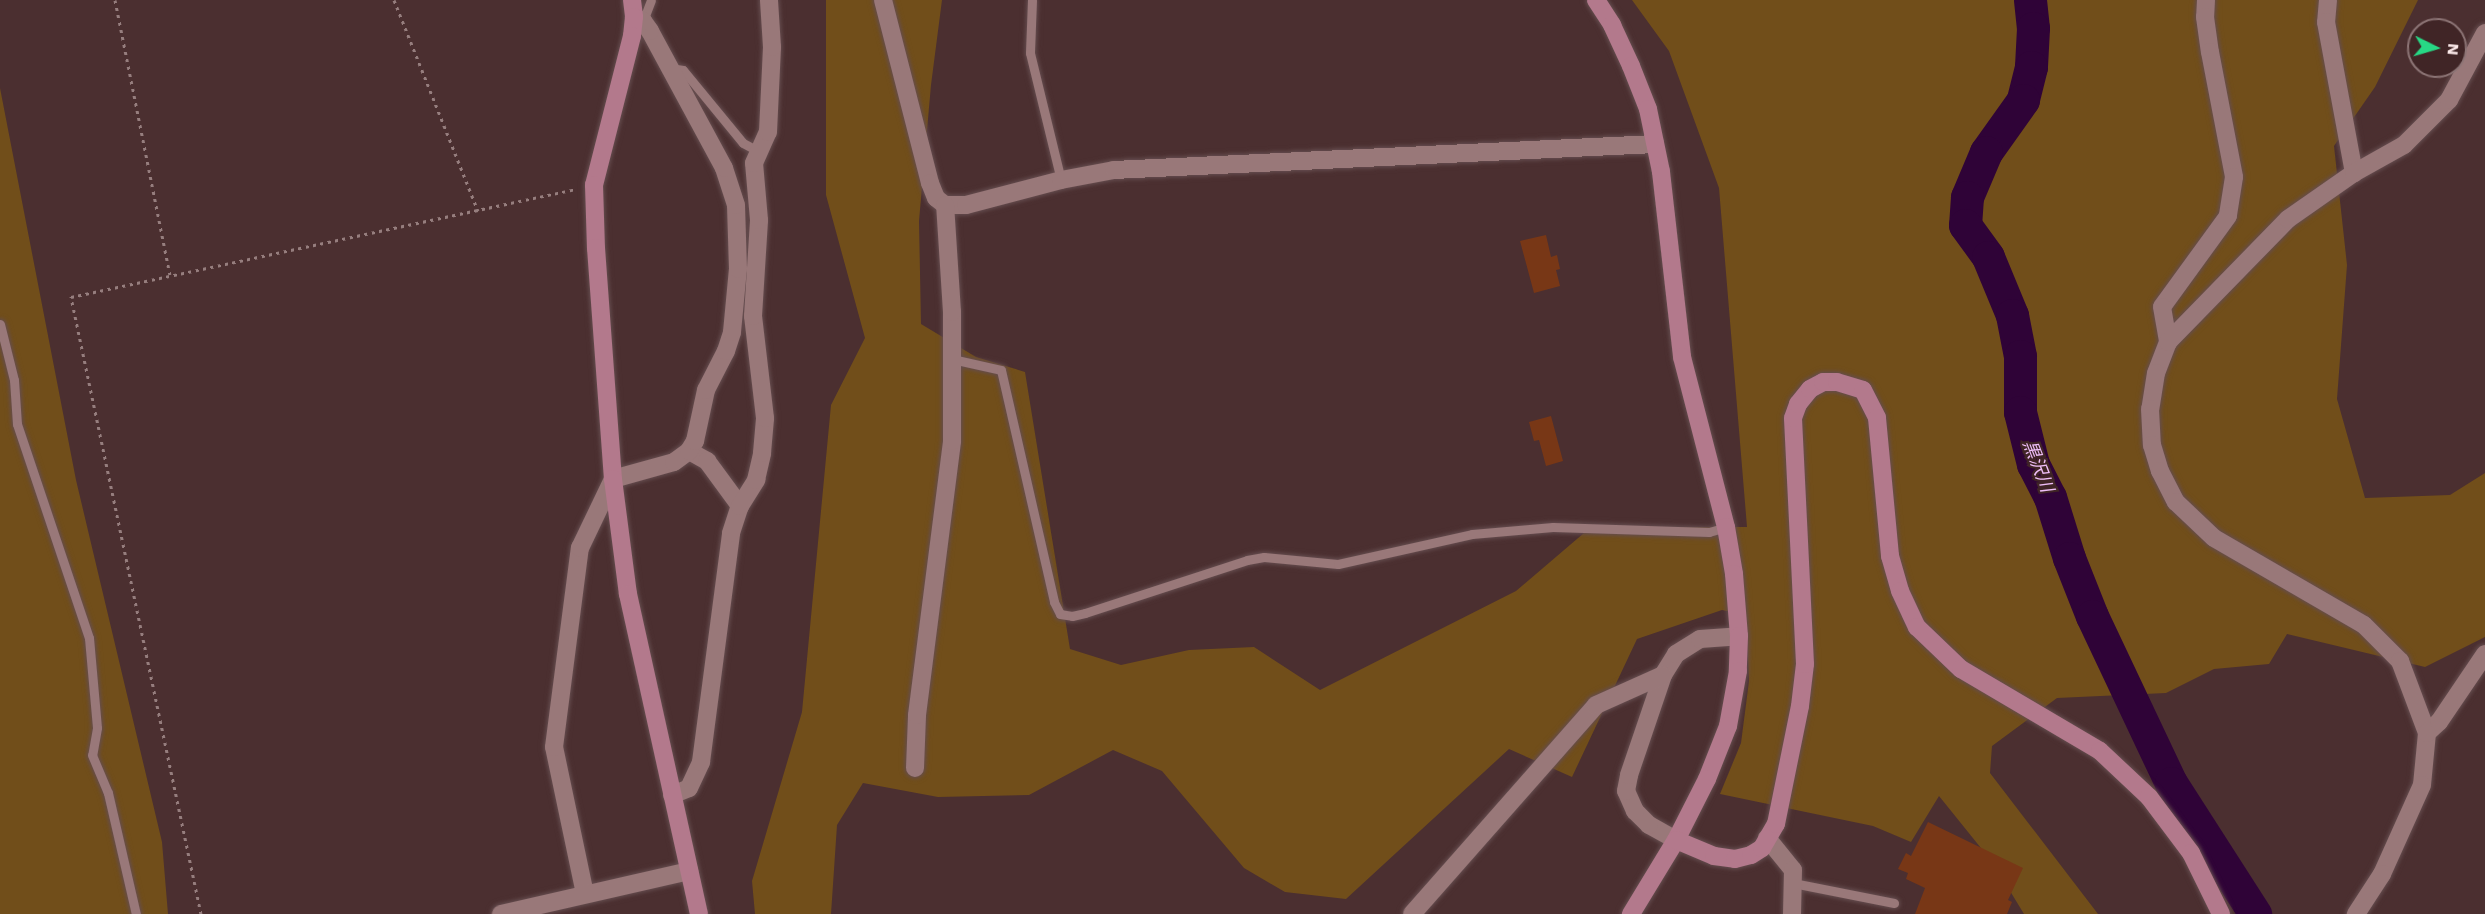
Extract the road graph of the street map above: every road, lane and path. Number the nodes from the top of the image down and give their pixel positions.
1 (115, 0) edge
2 (394, 0) edge
3 (651, 0) edge
4 (769, 0) edge
5 (883, 0) edge
6 (1032, 0) edge
7 (1596, 0) edge
8 (2206, 0) edge
9 (2328, 0) edge
10 (637, 13) edge
11 (2485, 33) edge
12 (670, 68) junction
13 (1655, 144) junction
14 (758, 151) junction
15 (2354, 173) junction
16 (1061, 180) junction
17 (594, 185) junction
18 (945, 205) junction
19 (478, 212) junction
20 (170, 275) junction
21 (0, 324) edge
22 (2168, 342) junction
23 (952, 359) junction
24 (689, 451) junction
25 (613, 479) junction
26 (740, 506) junction
27 (1726, 527) junction
28 (1738, 636) junction
29 (2485, 654) edge
30 (1663, 675) junction
31 (2427, 733) junction
32 (915, 768) dead end
33 (672, 795) junction
34 (1767, 838) junction
35 (1677, 840) junction
36 (689, 871) junction
37 (1793, 883) junction
38 (585, 894) junction
39 (1894, 903) dead end
40 (136, 914) edge
41 (201, 914) edge
42 (501, 914) edge
43 (699, 914) edge
44 (1412, 914) edge
45 (1631, 914) edge
46 (1792, 914) edge
47 (2221, 914) edge
48 (2356, 914) edge

1 - 20 path
2 - 19 path
3 - 10 lane
4 - 14 street
5 - 18 street
6 - 16 lane
7 - 13 street
8 - 22 street
9 - 15 street
10 - 12 street
10 - 17 street
11 - 15 street
12 - 14 lane
12 - 24 street
13 - 16 street
13 - 27 street
14 - 26 street
15 - 22 street
16 - 18 street
17 - 19 path
17 - 25 street
18 - 23 street
19 - 20 path
20 - 41 path
21 - 40 lane
22 - 31 street
23 - 27 lane
23 - 32 street
24 - 25 street
24 - 26 street
25 - 33 street
25 - 38 street
26 - 33 street
27 - 28 street
28 - 30 street
28 - 35 street
29 - 31 street
30 - 35 street
30 - 44 street
31 - 48 street
33 - 36 street
34 - 35 street
34 - 37 street
34 - 47 street
35 - 45 street
36 - 38 street
36 - 43 street
37 - 39 lane
37 - 46 street
38 - 42 street

